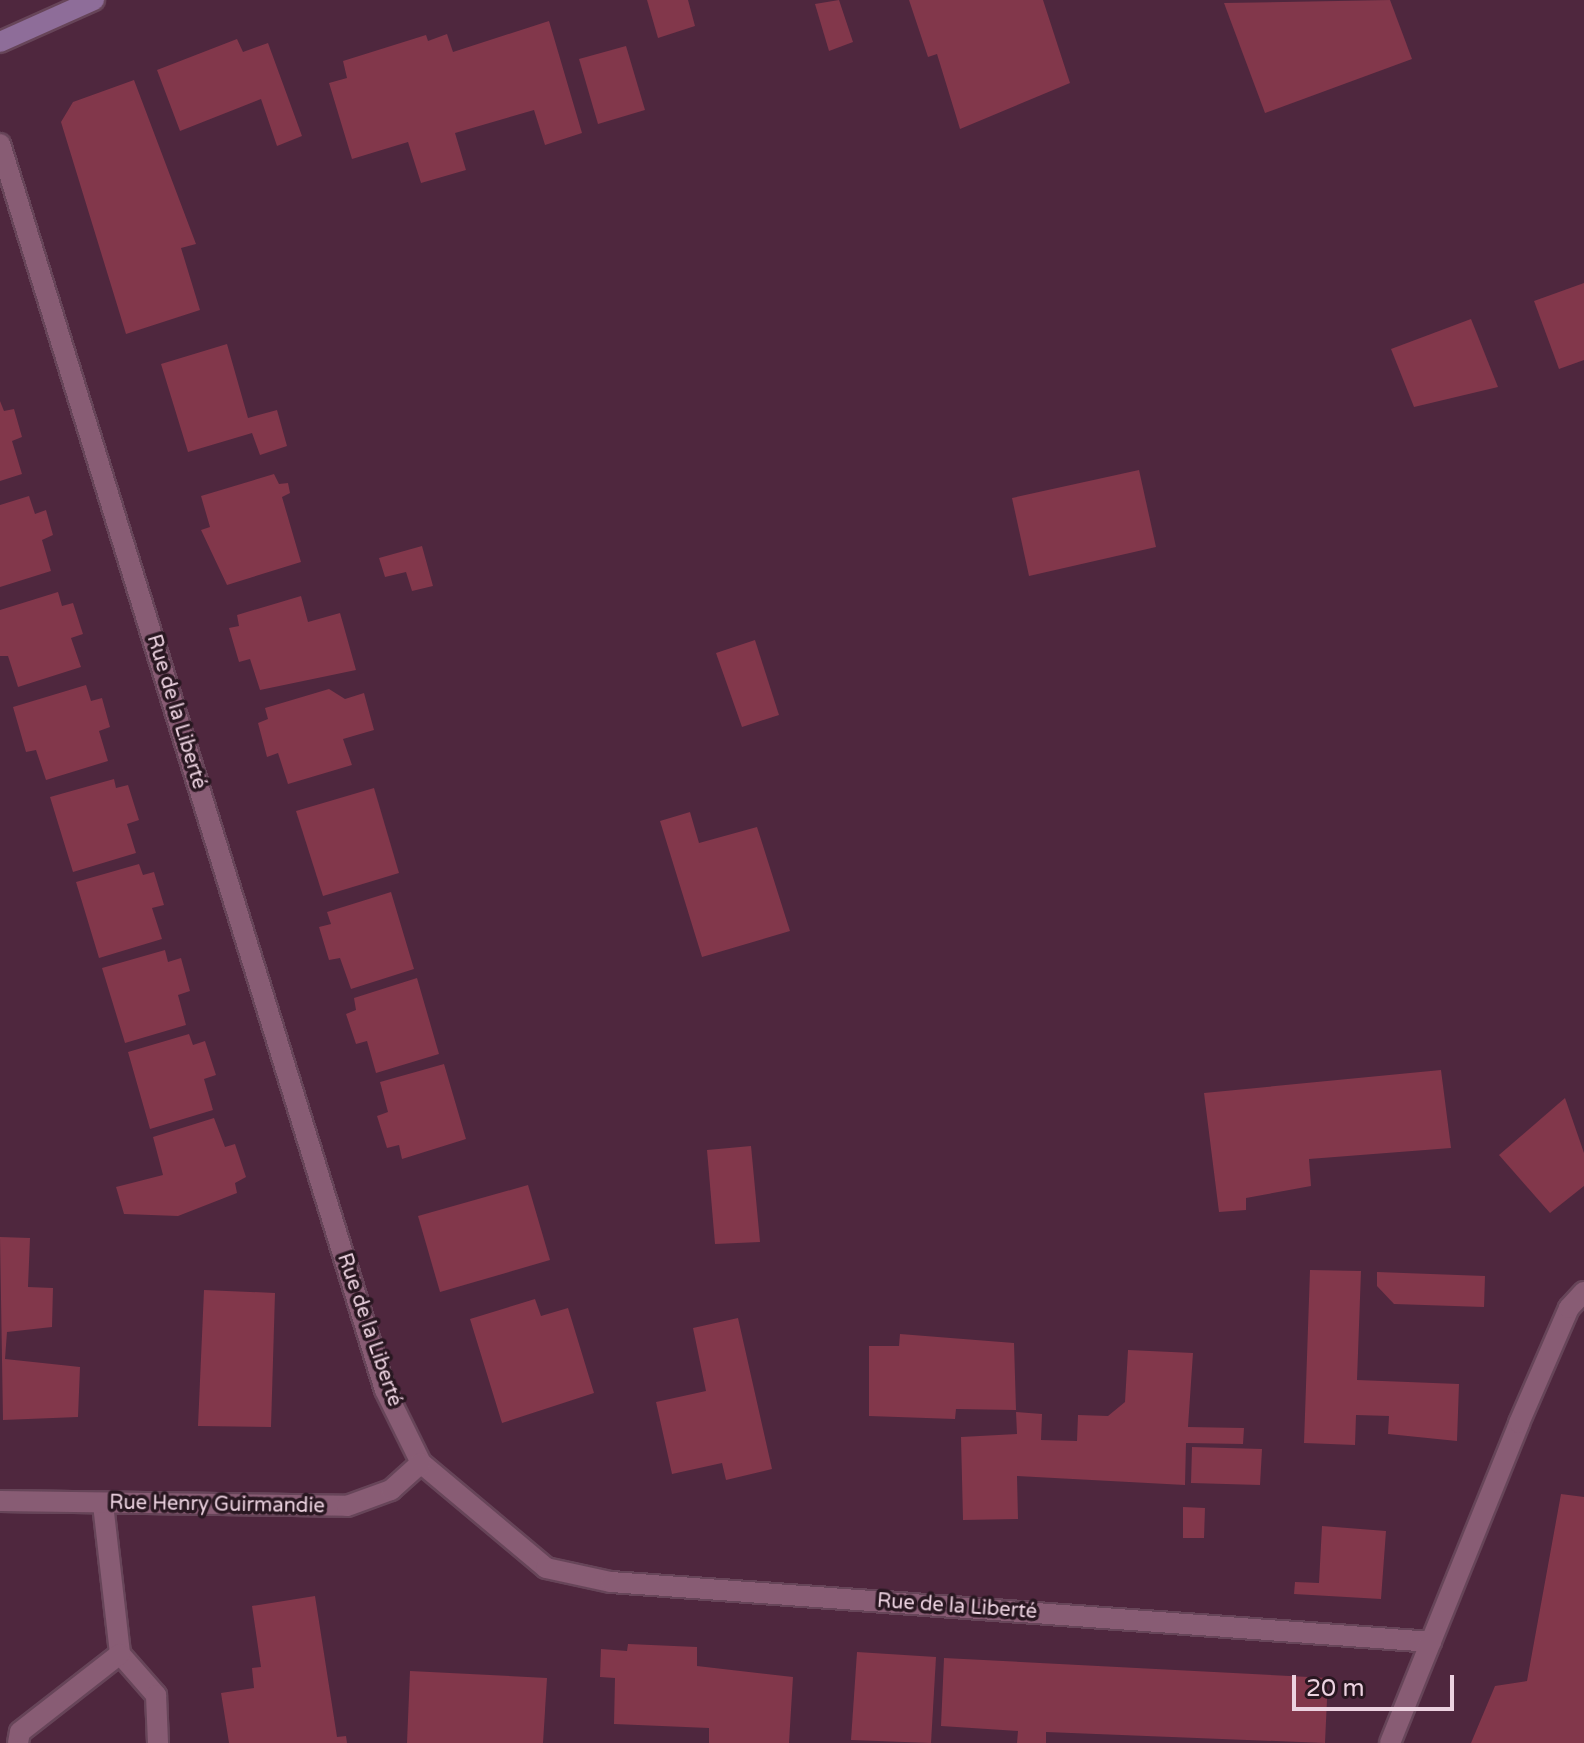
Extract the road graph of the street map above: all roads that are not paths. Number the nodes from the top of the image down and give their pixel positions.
1 (94, 0) edge
2 (0, 42) edge
3 (0, 144) edge
4 (1584, 1292) edge
5 (421, 1463) junction
6 (0, 1501) edge
7 (103, 1504) junction
8 (1431, 1642) junction
9 (120, 1654) junction
10 (18, 1743) edge
11 (158, 1743) edge
12 (1390, 1743) edge

1 - 2 main road
3 - 5 street, Rue de la Liberté
4 - 8 street
5 - 7 street, Rue Henry Guirmandie
5 - 8 street, Rue de la Liberté
6 - 7 street, Rue Henry Guirmandie
7 - 9 street
8 - 12 street
9 - 10 street
9 - 11 street

